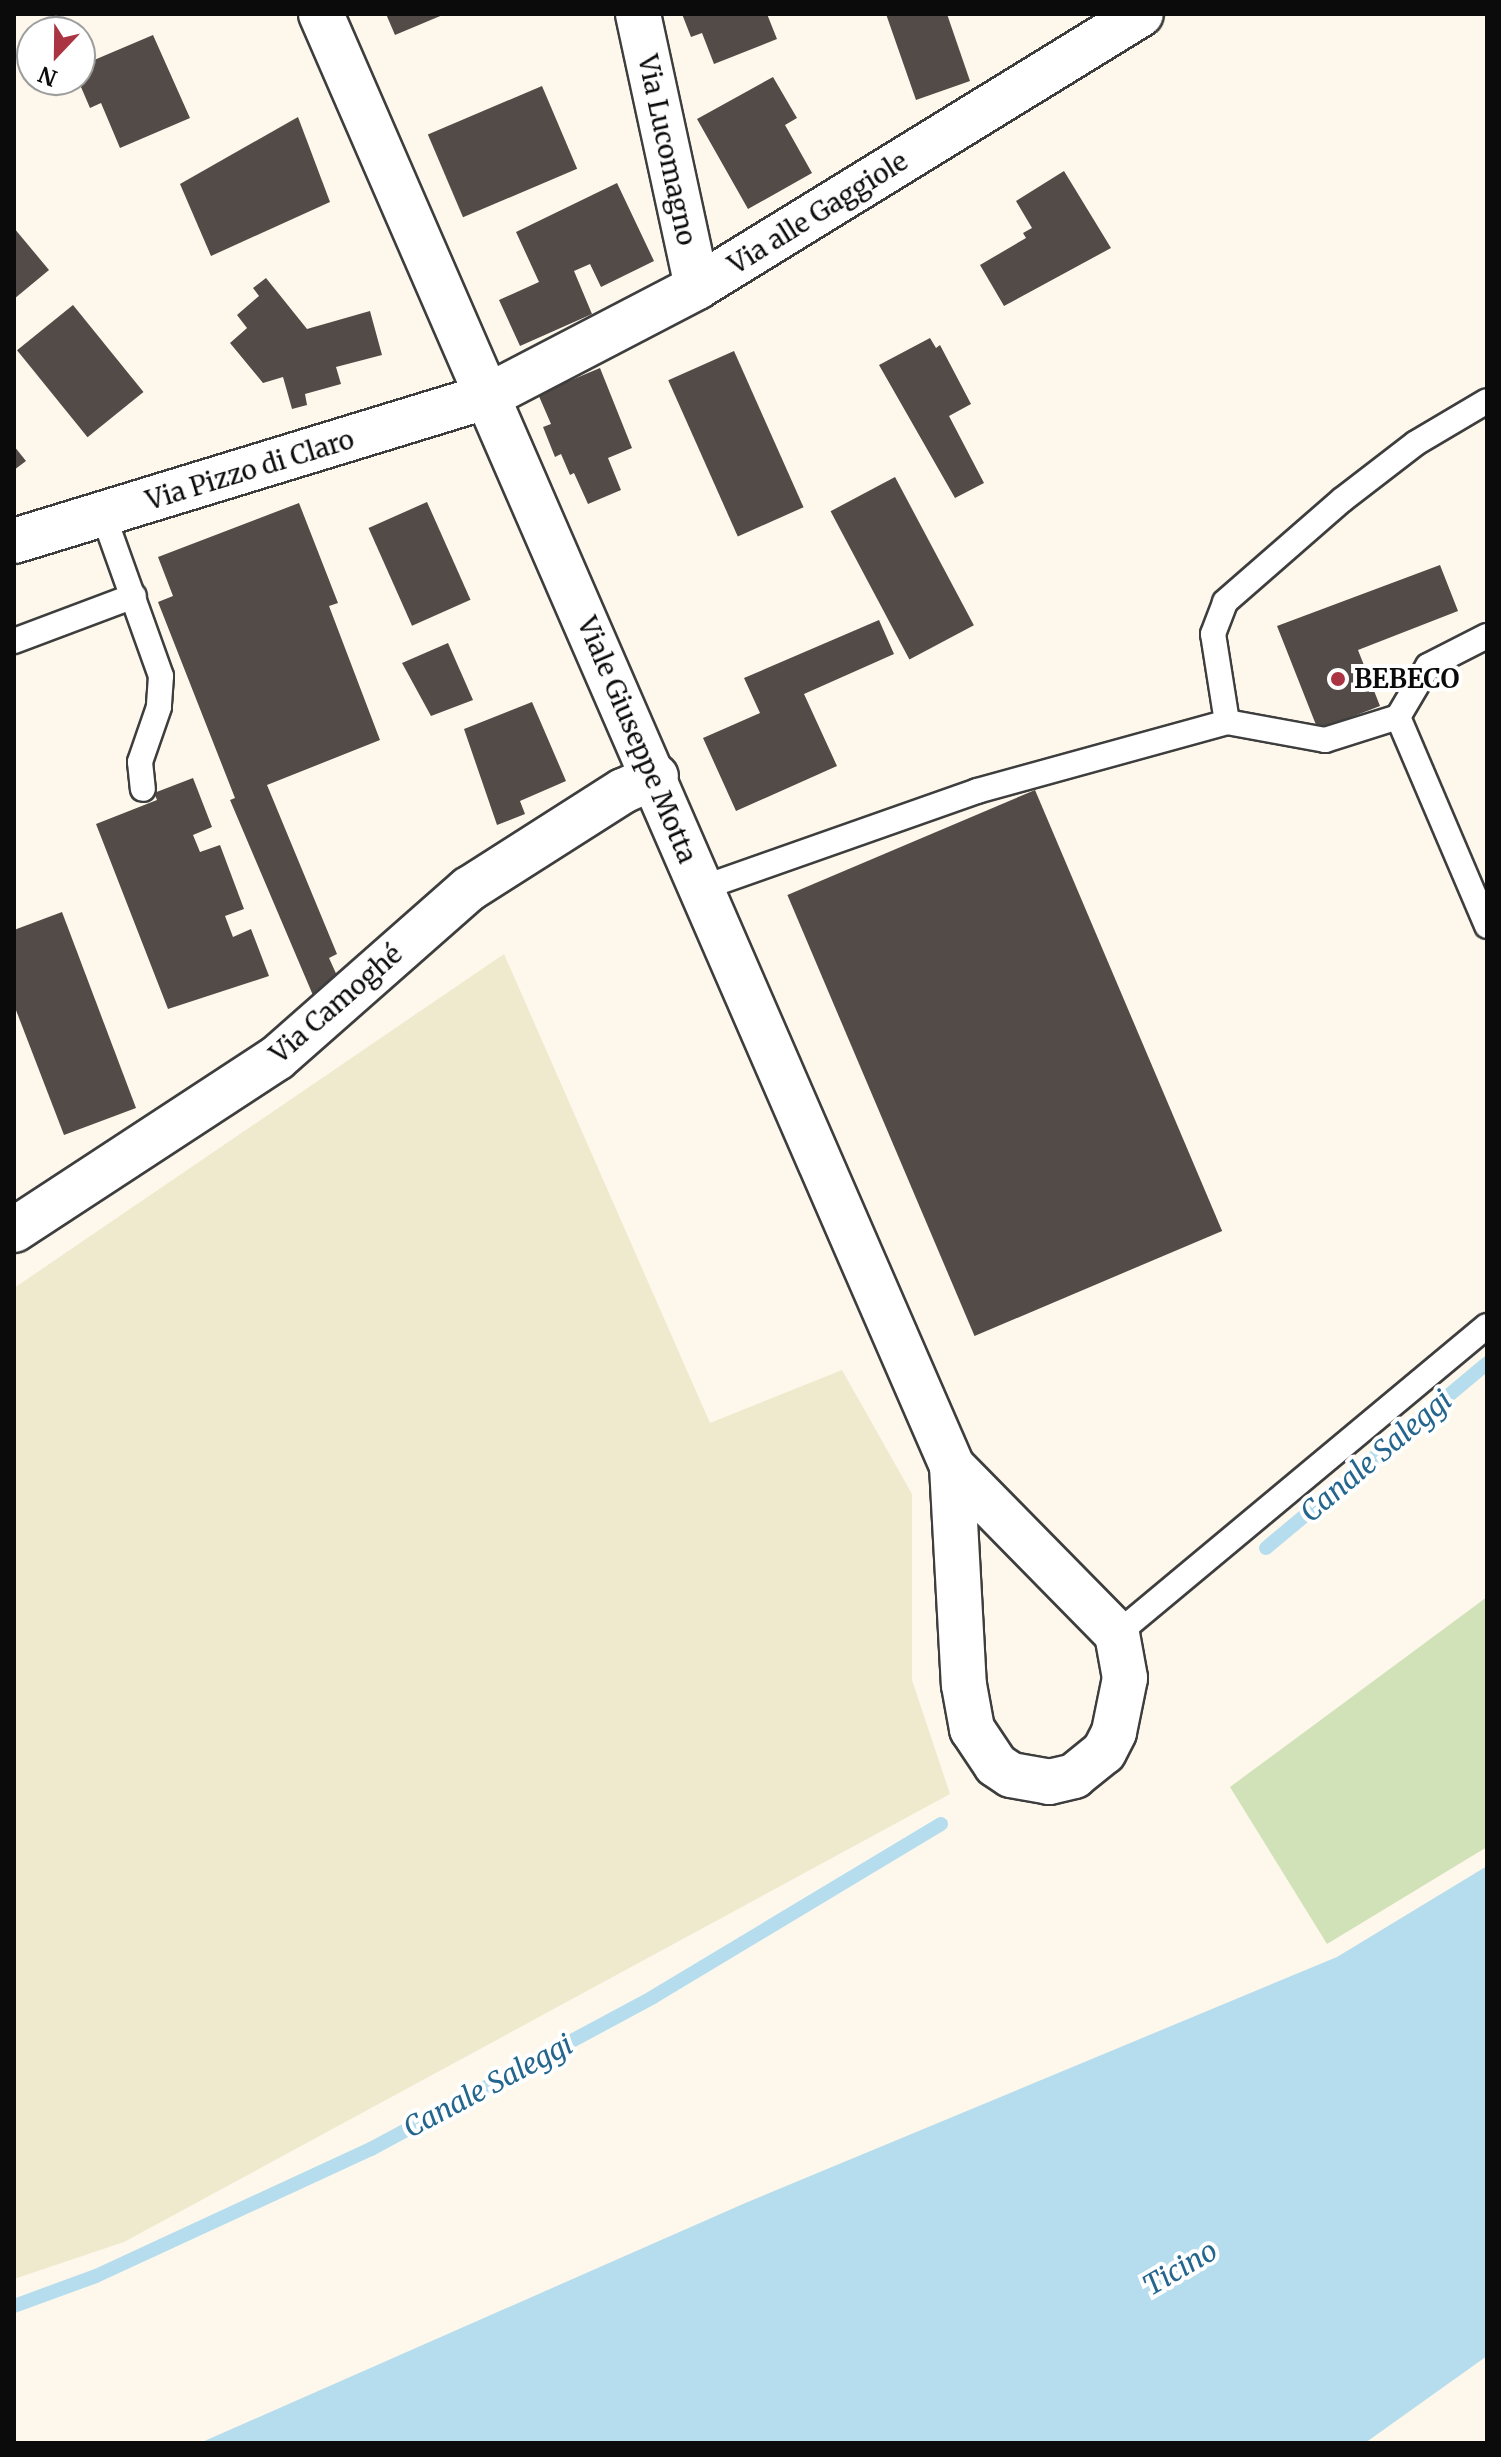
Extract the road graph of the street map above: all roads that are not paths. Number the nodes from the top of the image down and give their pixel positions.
1 (321, 14) edge
2 (638, 14) edge
3 (1141, 14) edge
4 (697, 287) junction
5 (486, 397) junction
6 (1487, 401) edge
7 (103, 514) junction
8 (14, 541) edge
9 (134, 596) junction
10 (1487, 636) edge
11 (14, 641) edge
12 (1398, 717) junction
13 (1227, 722) junction
14 (656, 776) junction
15 (143, 789) dead end
16 (702, 888) junction
17 (1487, 926) edge
18 (14, 1230) edge
19 (1487, 1326) edge
20 (952, 1466) junction
21 (1117, 1634) junction

1 - 5 street, Viale Giuseppe Motta
2 - 4 street, Via Lucomagno
3 - 4 street, Via alle Gaggiole
4 - 5 street, Via alle Gaggiole
5 - 7 street, Via Pizzo di Claro
5 - 14 street, Viale Giuseppe Motta
6 - 13 lane
7 - 8 street, Via Pizzo di Claro
7 - 9 lane
9 - 11 lane
9 - 15 lane
10 - 12 lane
12 - 13 lane
12 - 17 lane
13 - 16 lane
14 - 16 street, Viale Giuseppe Motta
14 - 18 street, Via Camoghé
16 - 20 street, Viale Giuseppe Motta
19 - 21 lane
20 - 21 street, Viale Giuseppe Motta
20 - 21 street, Viale Giuseppe Motta

